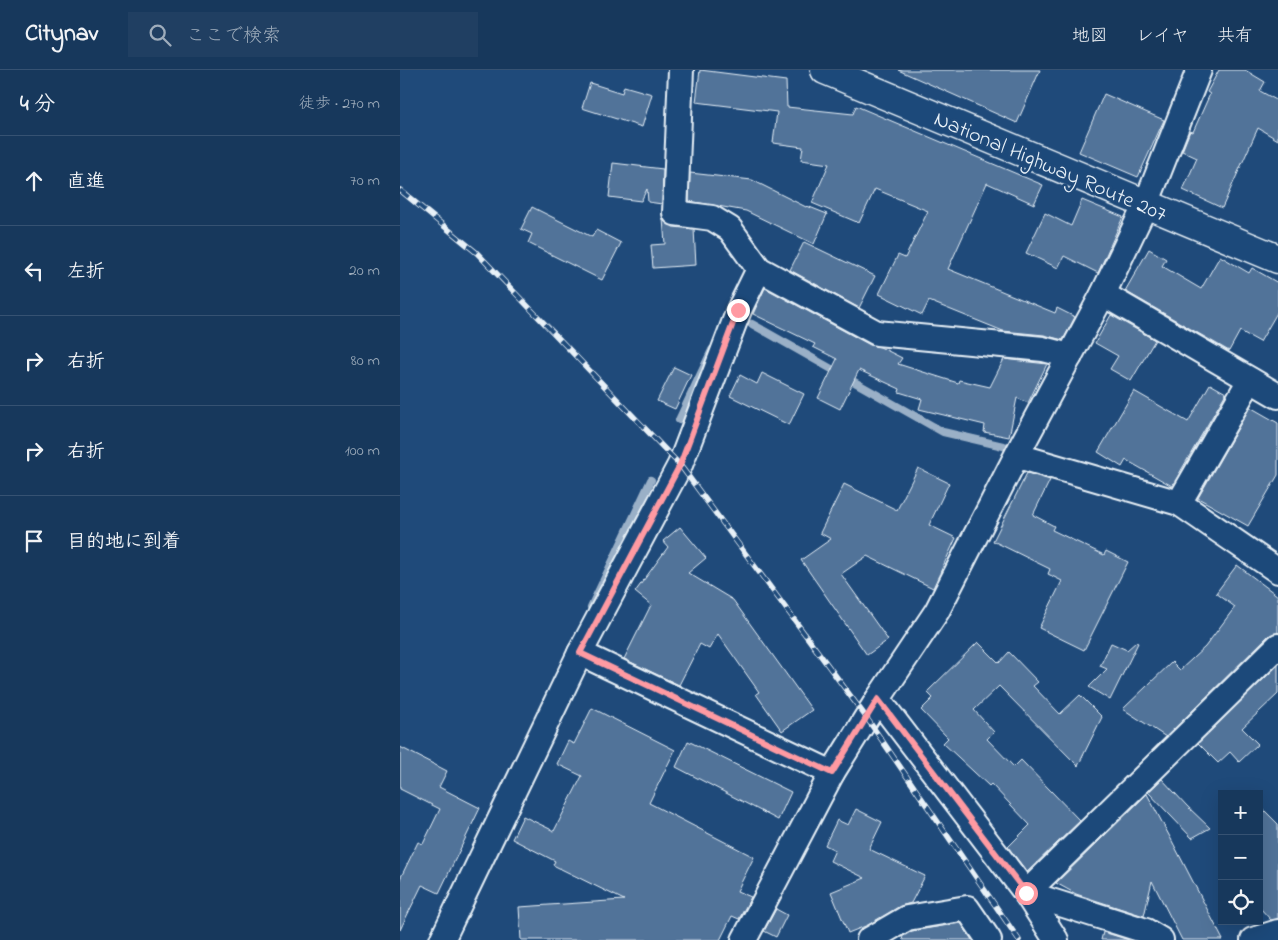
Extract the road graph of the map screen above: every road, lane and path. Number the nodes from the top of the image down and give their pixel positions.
1 (681, 70) edge
2 (825, 70) edge
3 (1199, 70) edge
4 (1146, 204) junction
5 (1278, 259) edge
6 (759, 269) junction
7 (1104, 294) junction
8 (1070, 356) junction
9 (1250, 380) junction
10 (1278, 396) edge
11 (1020, 450) junction
12 (1182, 498) junction
13 (1278, 570) edge
14 (1278, 646) edge
15 (580, 653) junction
16 (878, 699) junction
17 (832, 773) junction
18 (1026, 893) junction
19 (1278, 932) edge
20 (442, 940) edge
21 (744, 940) edge
22 (869, 940) edge
23 (989, 940) edge
24 (1056, 940) edge
25 (1161, 940) edge
26 (1253, 940) edge

1 - 6 street
2 - 4 highway, National Highway Route 207
3 - 4 street
4 - 5 highway, National Highway Route 207
4 - 7 street
6 - 8 street
6 - 15 street
7 - 8 street
7 - 9 street
8 - 11 street
9 - 10 street
9 - 12 street
11 - 12 street
11 - 16 street
12 - 13 street
14 - 18 street
15 - 17 street
15 - 20 street
16 - 17 street
16 - 18 street
17 - 21 street
18 - 24 street
18 - 25 street
19 - 26 street
22 - 23 street

